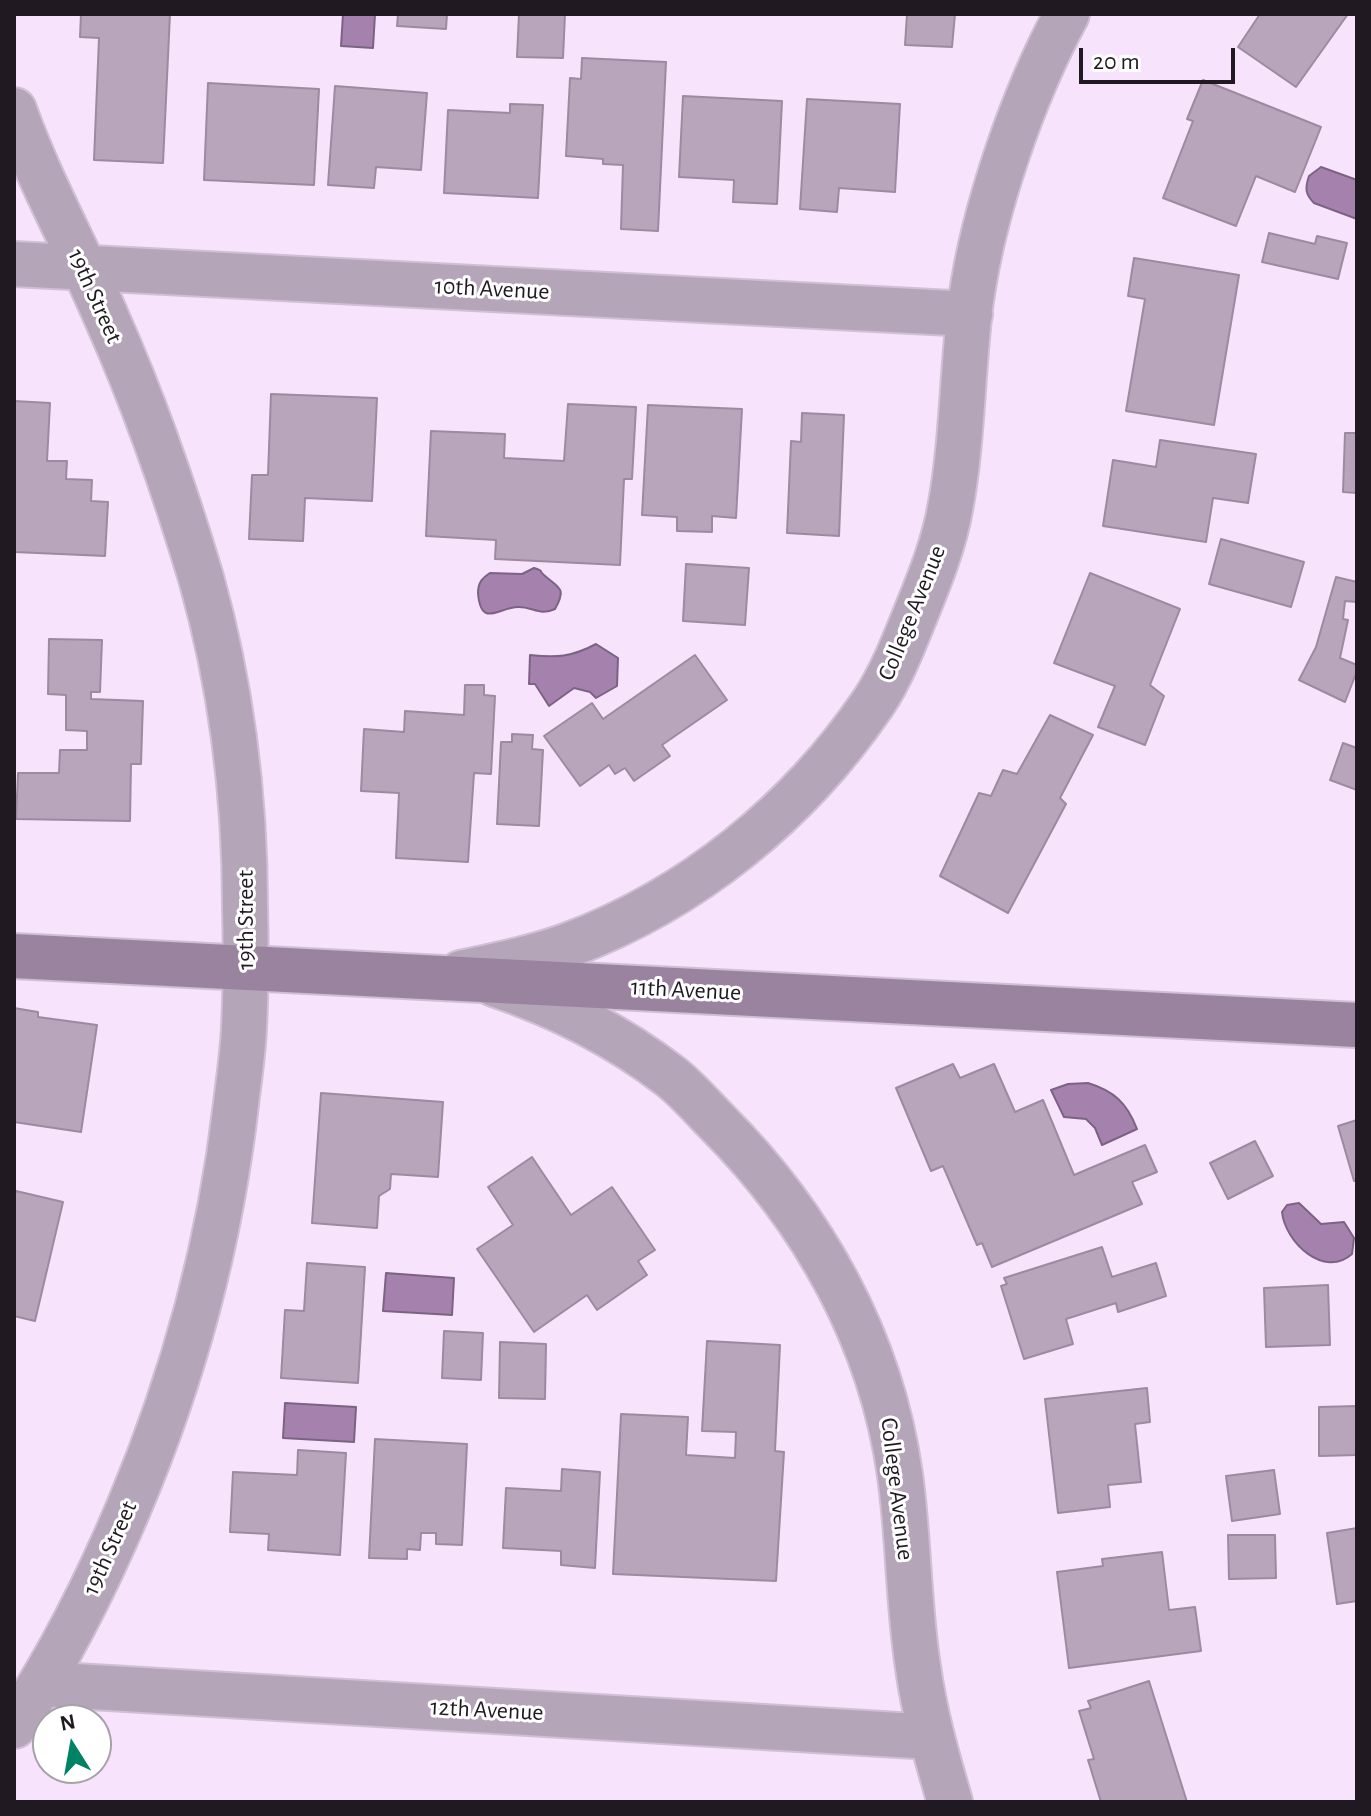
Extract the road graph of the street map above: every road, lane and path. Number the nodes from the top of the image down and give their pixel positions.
1 (1067, 14) edge
2 (14, 110) edge
3 (14, 264) edge
4 (83, 268) junction
5 (970, 314) junction
6 (14, 956) edge
7 (246, 970) junction
8 (459, 978) junction
9 (1357, 1025) edge
10 (42, 1684) junction
11 (14, 1726) edge
12 (932, 1737) junction
13 (950, 1802) edge

1 - 5 street, College Avenue
2 - 4 street, 19th Street
3 - 4 street, 10th Avenue
4 - 5 street, 10th Avenue
4 - 7 street, 19th Street
5 - 8 street, College Avenue
6 - 7 street, 11th Avenue
7 - 8 street, 11th Avenue
7 - 10 street, 19th Street
8 - 9 street, 11th Avenue
8 - 12 street, College Avenue
10 - 11 street, 19th Street
10 - 12 street, 12th Avenue
12 - 13 street, College Avenue

